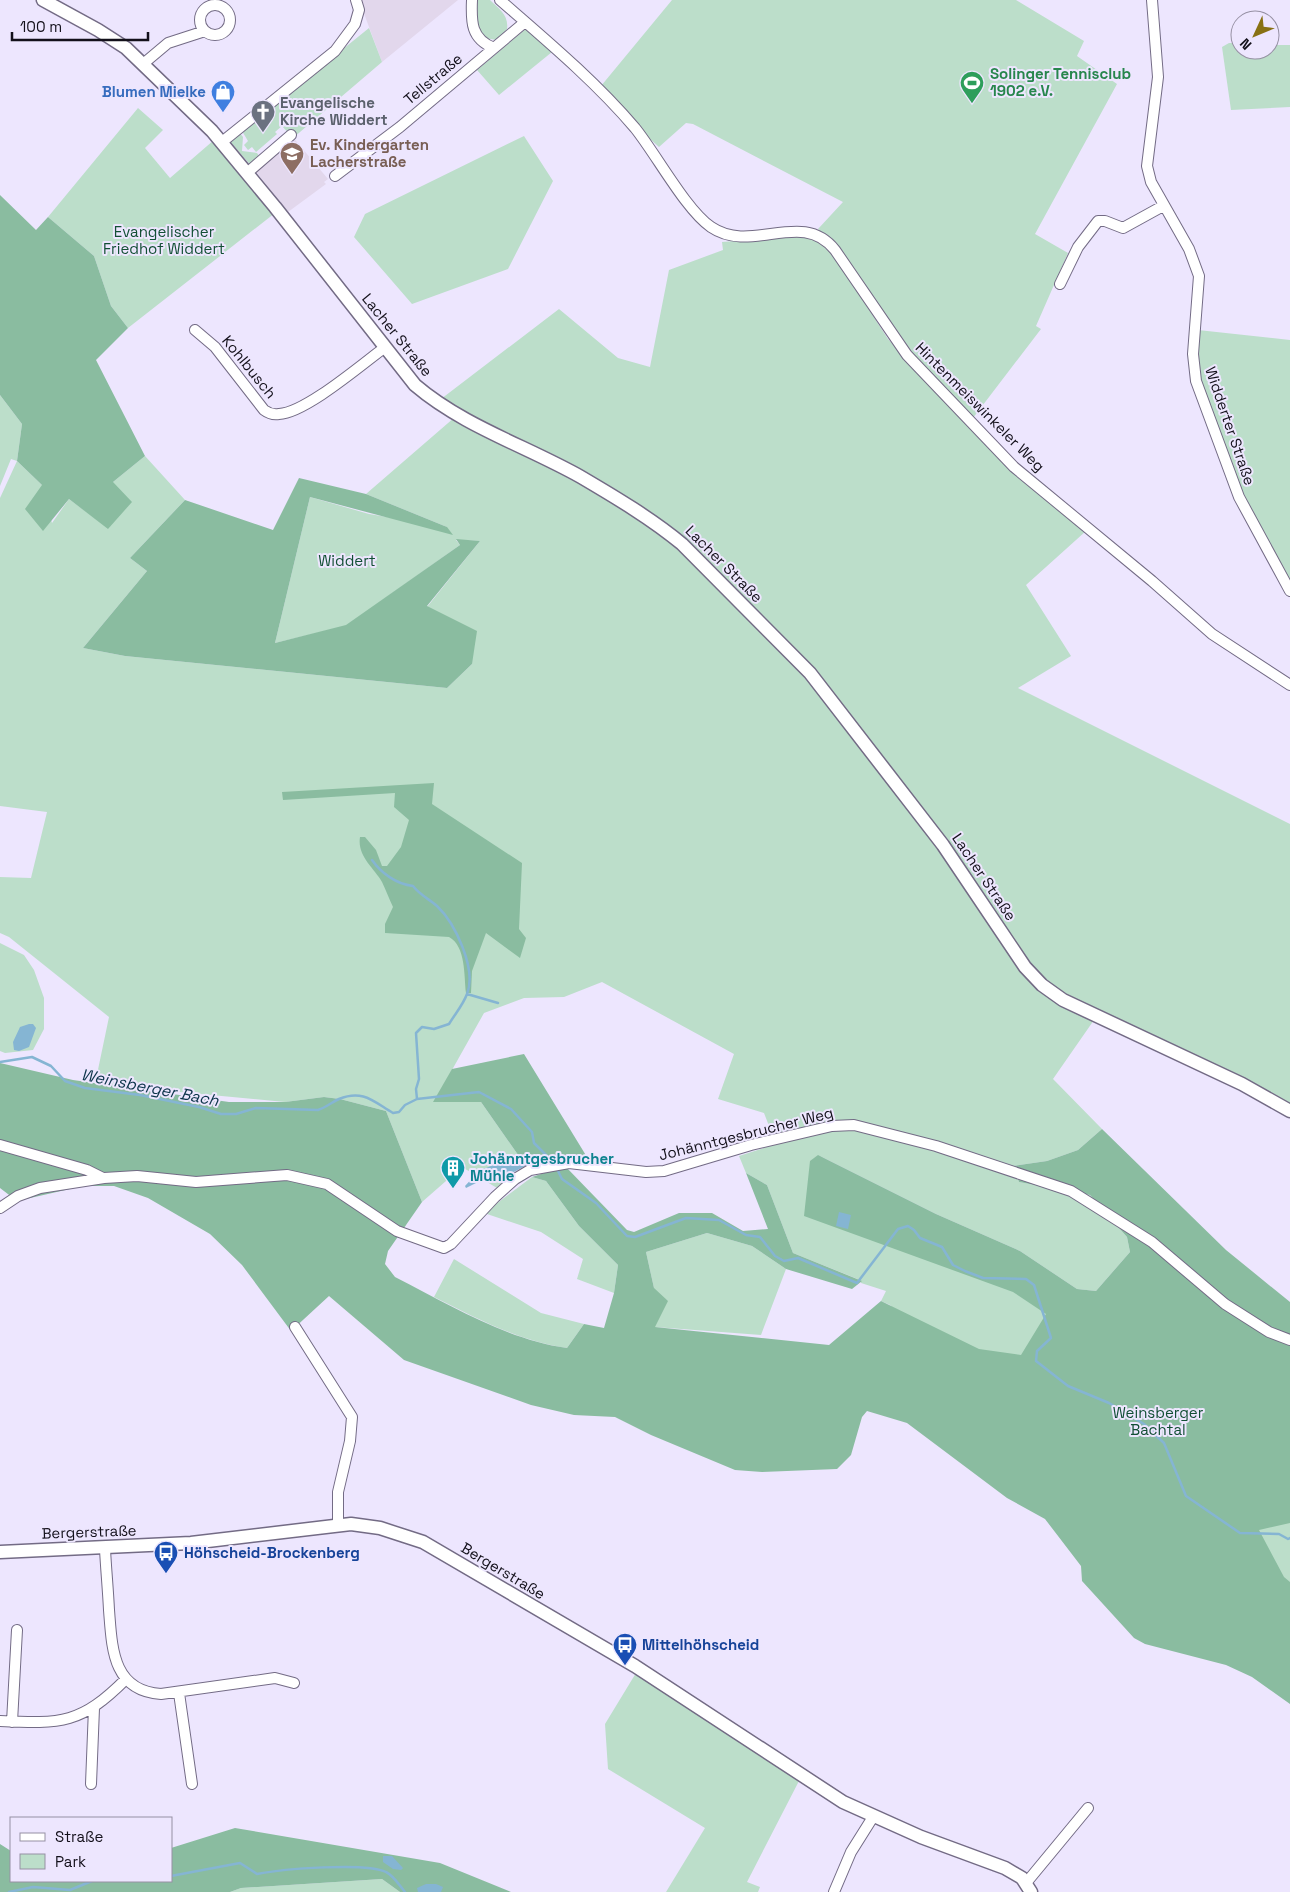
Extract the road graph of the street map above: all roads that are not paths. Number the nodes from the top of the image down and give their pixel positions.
1 (43, 0) edge
2 (356, 0) edge
3 (472, 0) edge
4 (500, 0) edge
5 (1152, 0) edge
6 (525, 22) junction
7 (205, 31) dead end
8 (494, 48) junction
9 (144, 64) junction
10 (291, 135) dead end
11 (222, 142) junction
12 (247, 173) junction
13 (335, 176) dead end
14 (1163, 206) junction
15 (1060, 284) dead end
16 (195, 330) dead end
17 (384, 348) junction
18 (1290, 592) edge
19 (1290, 685) edge
20 (1290, 1111) edge
21 (0, 1145) edge
22 (104, 1178) junction
23 (0, 1208) edge
24 (295, 1328) dead end
25 (1290, 1340) edge
26 (338, 1524) junction
27 (105, 1548) junction
28 (0, 1552) edge
29 (17, 1630) dead end
30 (126, 1679) junction
31 (294, 1683) dead end
32 (179, 1693) junction
33 (94, 1708) junction
34 (0, 1721) edge
35 (12, 1722) junction
36 (91, 1784) dead end
37 (192, 1784) dead end
38 (1088, 1808) dead end
39 (873, 1817) junction
40 (1029, 1887) edge
41 (834, 1892) edge

1 - 9 street, Lacher Straße
2 - 11 street
3 - 8 street
4 - 6 street, Hintenmeiswinkeler Weg
5 - 14 street, Widderter Straße
6 - 8 street, Tellstraße
6 - 19 street, Hintenmeiswinkeler Weg
7 - 9 street
8 - 13 street, Tellstraße
9 - 11 street, Lacher Straße
10 - 12 street
11 - 12 street, Lacher Straße
12 - 17 street, Lacher Straße
14 - 15 street
14 - 18 street, Widderter Straße
16 - 17 street, Kohlbusch
17 - 20 street, Lacher Straße
21 - 22 street
22 - 23 street, Johänntgesbrucher Weg
22 - 25 street, Johänntgesbrucher Weg
24 - 26 street
26 - 27 street, Bergerstraße
26 - 39 street, Bergerstraße
27 - 28 street, Bergerstraße
27 - 30 street
29 - 35 street
30 - 32 street
30 - 33 street
31 - 32 street
32 - 37 street
33 - 35 street
33 - 36 street
34 - 35 street
38 - 40 street
39 - 40 street, Bergerstraße
39 - 41 street

